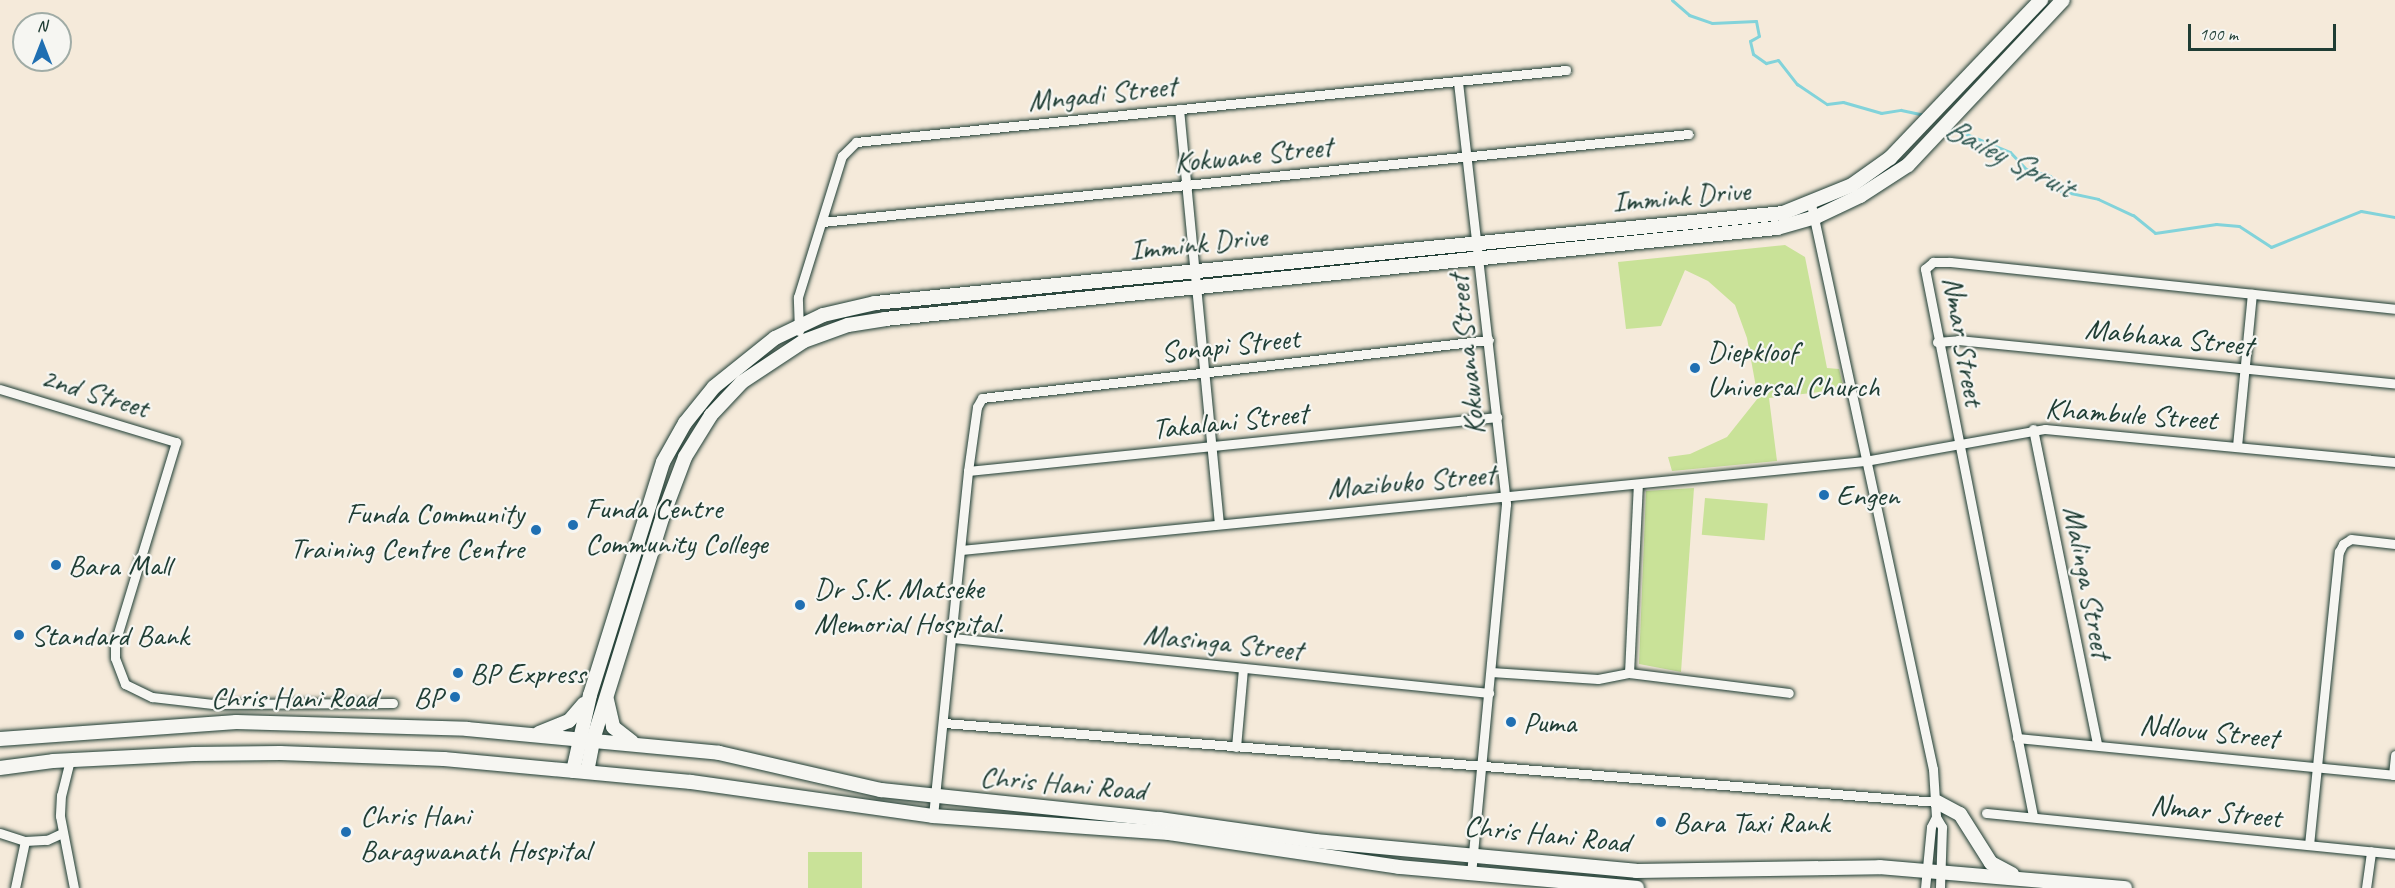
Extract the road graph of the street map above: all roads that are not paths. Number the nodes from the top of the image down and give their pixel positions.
1 (2041, 0) edge
2 (2064, 0) edge
3 (1566, 70) dead end
4 (1458, 82) junction
5 (1179, 109) junction
6 (1689, 134) dead end
7 (1469, 156) junction
8 (1186, 185) junction
9 (1813, 210) junction
10 (822, 222) junction
11 (1478, 242) junction
12 (1480, 260) junction
13 (1194, 272) junction
14 (1195, 287) junction
15 (2252, 294) junction
16 (2395, 309) edge
17 (797, 326) junction
18 (1489, 340) junction
19 (804, 341) junction
20 (1938, 342) junction
21 (2244, 369) junction
22 (1205, 372) junction
23 (2395, 384) edge
24 (0, 388) edge
25 (1497, 417) junction
26 (2033, 429) junction
27 (1958, 443) junction
28 (2237, 446) junction
29 (1212, 448) junction
30 (1865, 461) junction
31 (2395, 462) edge
32 (968, 471) junction
33 (1638, 484) junction
34 (1505, 496) junction
35 (1219, 523) junction
36 (2395, 544) edge
37 (961, 550) junction
38 (953, 638) junction
39 (1243, 668) junction
40 (1491, 672) junction
41 (1629, 673) junction
42 (1489, 693) junction
43 (1789, 693) dead end
44 (590, 695) junction
45 (607, 698) junction
46 (393, 703) dead end
47 (944, 723) junction
48 (531, 735) junction
49 (2017, 738) junction
50 (0, 739) edge
51 (578, 740) junction
52 (593, 740) junction
53 (2097, 743) junction
54 (640, 746) junction
55 (1236, 747) junction
56 (2395, 754) edge
57 (70, 760) junction
58 (0, 768) edge
59 (1482, 768) junction
60 (2317, 768) junction
61 (580, 771) junction
62 (2394, 775) edge
63 (936, 798) junction
64 (1937, 801) junction
65 (1986, 813) dead end
66 (933, 816) junction
67 (2033, 816) junction
68 (0, 833) edge
69 (62, 833) junction
70 (25, 841) junction
71 (2309, 845) junction
72 (2371, 851) junction
73 (1473, 853) junction
74 (2395, 854) edge
75 (1934, 871) junction
76 (1471, 873) junction
77 (2023, 878) junction
78 (1550, 880) junction
79 (15, 888) edge
80 (74, 888) edge
81 (1637, 888) edge
82 (1925, 888) edge
83 (1940, 888) edge
84 (2125, 888) edge
85 (2366, 888) edge

1 - 9 main road, Immink Drive
2 - 9 main road, Immink Drive
3 - 4 street, Mngadi Street
4 - 5 street, Mngadi Street
4 - 7 street, Kokwana Street
5 - 8 street
5 - 10 street, Mngadi Street
6 - 7 street, Kokwane Street
7 - 8 street, Kokwane Street
7 - 11 street, Kokwana Street
8 - 10 street, Kokwane Street
8 - 13 street
9 - 11 main road, Immink Drive
9 - 12 main road, Immink Drive
9 - 30 street
10 - 17 street, Mngadi Street
11 - 12 street, Kokwana Street
11 - 13 main road, Immink Drive
12 - 14 main road, Immink Drive
12 - 18 street, Kokwana Street
13 - 14 street
13 - 17 main road, Immink Drive
14 - 19 main road, Immink Drive
14 - 22 street
15 - 16 street, Nmar Street
15 - 20 street, Nmar Street
15 - 21 street
17 - 19 street, Mngadi Street
17 - 44 main road, Immink Drive
18 - 22 street, Sonapi Street
18 - 25 street, Kokwana Street
19 - 45 main road, Immink Drive
20 - 21 street, Mabhaxa Street
20 - 27 street, Nmar Street
21 - 23 street, Mabhaxa Street
21 - 28 street
22 - 29 street
22 - 32 street, Sonapi Street
24 - 46 street, 2nd Street
25 - 29 street, Takalani Street
25 - 34 street, Kokwana Street
26 - 27 street, Khambule Street
26 - 28 street, Khambule Street
26 - 53 street, Malinga Street
27 - 30 street, Khambule Street
27 - 49 street, Nmar Street
28 - 31 street, Khambule Street
29 - 32 street, Takalani Street
29 - 35 street
30 - 33 street, Mazibuko Street
30 - 64 street
32 - 37 street
33 - 34 street, Mazibuko Street
33 - 41 street
34 - 35 street, Mazibuko Street
34 - 40 street, Kokwana Street
35 - 37 street, Mazibuko Street
36 - 60 street
37 - 38 street
38 - 39 street, Masinga Street
38 - 47 street
39 - 42 street, Masinga Street
39 - 55 street
40 - 41 street
40 - 42 street, Kokwana Street
41 - 43 street
42 - 59 street, Kokwana Street
44 - 48 main road
44 - 51 main road, Immink Drive
45 - 52 main road
45 - 54 main road
47 - 55 street
47 - 63 street
48 - 50 main road, Chris Hani Road
48 - 51 main road, Chris Hani Road
49 - 53 street, Ndlovu Street
49 - 67 street, Nmar Street
51 - 52 main road, Chris Hani Road
51 - 61 main road, Immink Drive
52 - 54 main road, Chris Hani Road
52 - 61 main road
53 - 60 street, Ndlovu Street
54 - 63 main road, Chris Hani Road
55 - 59 street
56 - 62 street
57 - 58 main road, Chris Hani Road
57 - 61 main road, Chris Hani Road
57 - 69 street
59 - 64 street
59 - 73 street, Kokwana Street
60 - 62 street, Ndlovu Street
60 - 71 street
61 - 66 main road, Chris Hani Road
63 - 66 street
63 - 73 main road, Chris Hani Road
64 - 75 street
64 - 77 main road
65 - 67 street, Nmar Street
66 - 76 main road, Chris Hani Road
67 - 71 street, Nmar Street
68 - 70 street
69 - 70 street
69 - 80 street
70 - 79 street
71 - 72 street, Nmar Street
72 - 74 street, Nmar Street
72 - 85 street
73 - 75 main road, Chris Hani Road
73 - 76 street, Kokwana Street
73 - 78 main road
75 - 77 main road, Chris Hani Road
75 - 82 street
75 - 83 street
76 - 78 main road, Chris Hani Road
77 - 84 main road, Chris Hani Road
78 - 81 main road, Chris Hani Road

